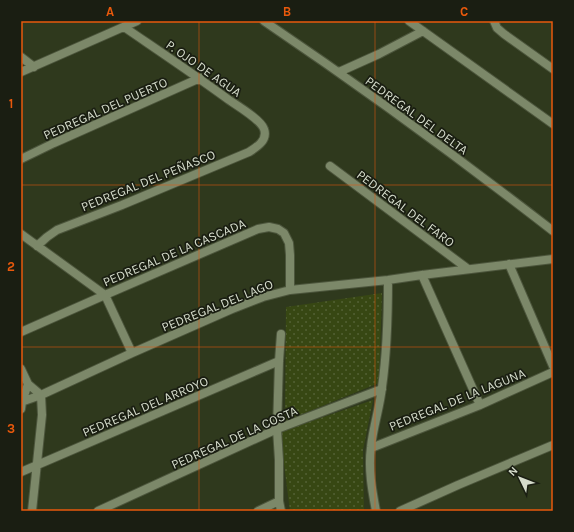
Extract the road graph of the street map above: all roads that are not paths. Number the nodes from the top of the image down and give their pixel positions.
1 (137, 21) edge
2 (264, 21) edge
3 (409, 21) edge
4 (494, 21) edge
5 (124, 27) junction
6 (423, 31) junction
7 (21, 57) edge
8 (34, 67) junction
9 (553, 69) edge
10 (21, 72) edge
11 (339, 72) junction
12 (200, 78) junction
13 (553, 124) edge
14 (265, 134) joint
15 (21, 159) edge
16 (330, 166) dead end
17 (553, 231) edge
18 (21, 234) edge
19 (37, 246) junction
20 (553, 259) edge
21 (509, 264) junction
22 (468, 269) junction
23 (422, 275) junction
24 (388, 280) junction
25 (290, 290) junction
26 (104, 295) junction
27 (21, 332) edge
28 (281, 334) dead end
29 (132, 353) junction
30 (279, 361) junction
31 (553, 366) edge
32 (21, 369) edge
33 (553, 372) edge
34 (28, 384) junction
35 (382, 388) junction
36 (41, 395) junction
37 (21, 404) edge
38 (480, 405) junction
39 (277, 429) junction
40 (553, 445) edge
41 (371, 448) junction
42 (37, 465) junction
43 (21, 472) edge
44 (279, 501) junction
45 (32, 511) edge
46 (98, 511) edge
47 (258, 511) edge
48 (281, 511) edge
49 (376, 511) edge
50 (400, 511) edge

1 - 5 street
2 - 11 street, PEDREGAL DEL DELTA
3 - 6 street
4 - 9 street
5 - 8 street
5 - 12 street, P. OJO DE AGUA
6 - 11 street
6 - 13 street
7 - 8 street
8 - 10 street
11 - 17 street, PEDREGAL DEL DELTA
12 - 14 street, P. OJO DE AGUA
12 - 15 street, PEDREGAL DEL PUERTO
14 - 19 street, PEDREGAL DEL PEÑASCO
16 - 22 street, PEDREGAL DEL FARO
18 - 19 street
19 - 26 street
20 - 21 street, PEDREGAL DEL LAGO
21 - 22 street, PEDREGAL DEL LAGO
21 - 31 street
22 - 23 street, PEDREGAL DEL LAGO
23 - 24 street, PEDREGAL DEL LAGO
23 - 38 street
24 - 25 street, PEDREGAL DEL LAGO
24 - 35 street
25 - 26 street, PEDREGAL DE LA CASCADA
25 - 29 street, PEDREGAL DEL LAGO
26 - 27 street, PEDREGAL DE LA CASCADA
26 - 29 street
28 - 30 street
29 - 36 street, PEDREGAL DEL LAGO
30 - 39 street
30 - 42 street, PEDREGAL DEL ARROYO
32 - 34 street
33 - 38 street, PEDREGAL DE LA LAGUNA
34 - 36 street
34 - 37 street
35 - 39 street, PEDREGAL DE LA COSTA
35 - 41 street
36 - 37 street, PEDREGAL DEL LAGO
36 - 42 street
38 - 41 street, PEDREGAL DE LA LAGUNA
39 - 44 street
39 - 46 street, PEDREGAL DE LA COSTA
40 - 50 street
41 - 49 street
42 - 43 street, PEDREGAL DEL ARROYO
42 - 45 street
44 - 47 street
44 - 48 street

